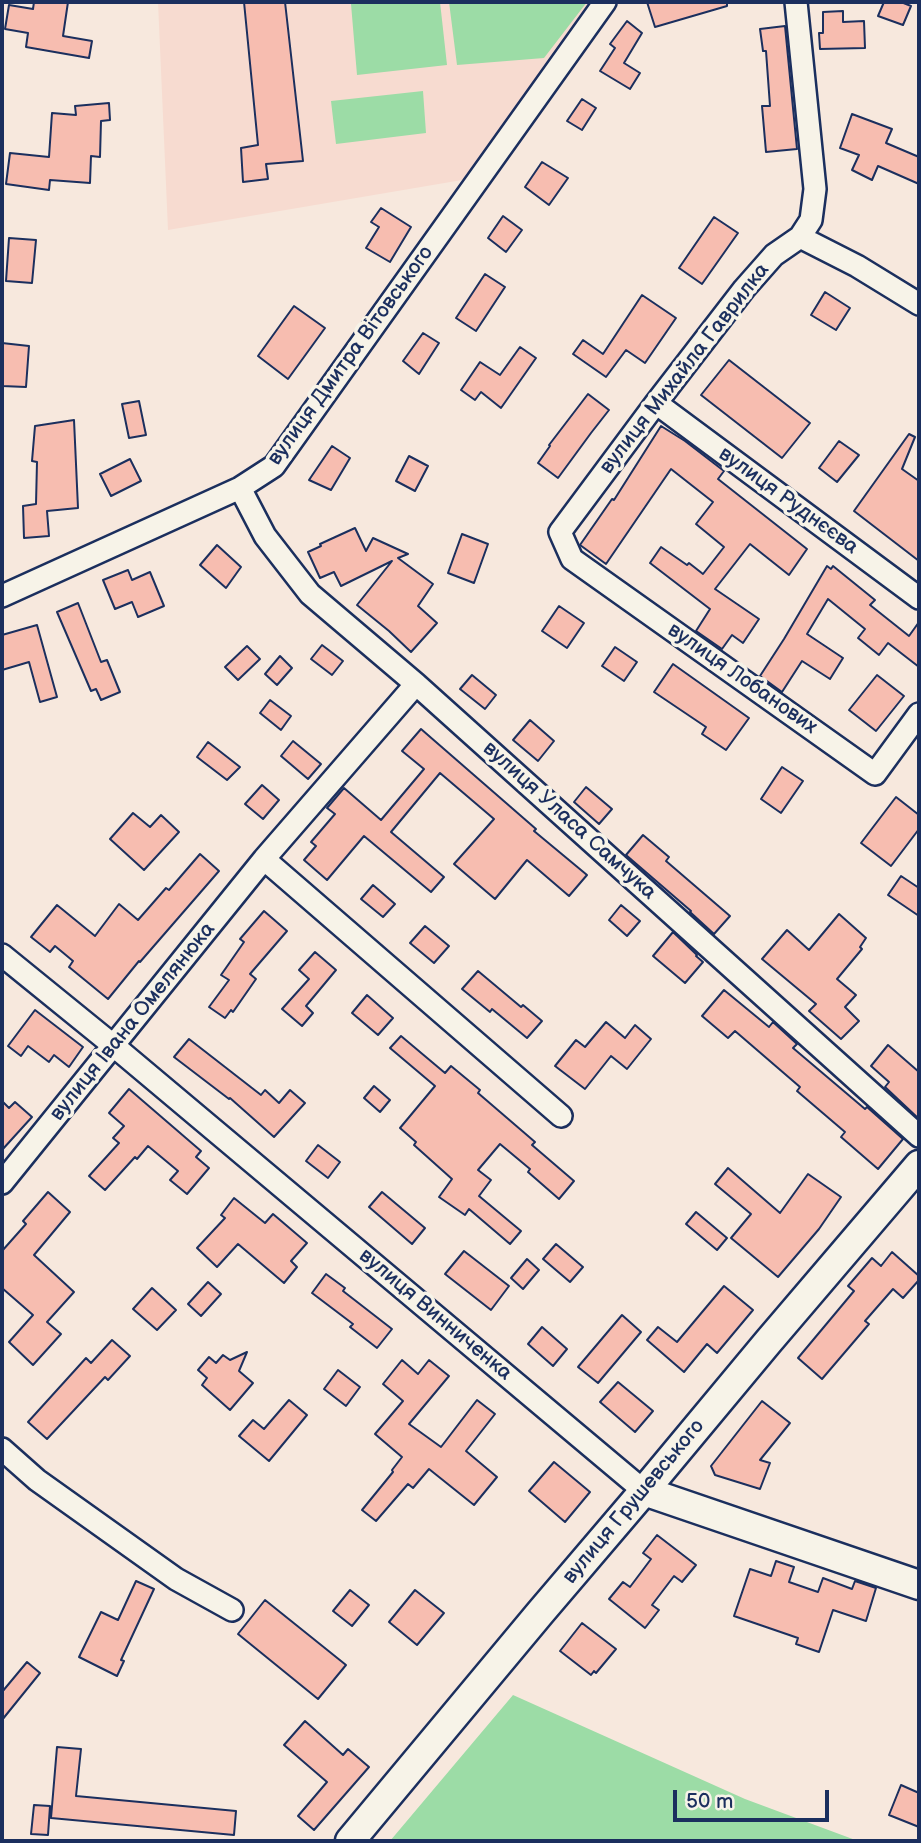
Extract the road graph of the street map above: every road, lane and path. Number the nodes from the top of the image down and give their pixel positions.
1 (605, 2) edge
2 (796, 2) edge
3 (800, 237) junction
4 (919, 304) edge
5 (656, 403) junction
6 (240, 488) junction
7 (560, 532) joint
8 (2, 596) edge
9 (919, 598) edge
10 (416, 684) junction
11 (919, 714) edge
12 (264, 859) junction
13 (2, 955) edge
14 (114, 1046) junction
15 (561, 1116) dead end
16 (919, 1136) edge
17 (919, 1165) edge
18 (2, 1184) edge
19 (2, 1449) edge
20 (644, 1491) junction
21 (919, 1585) edge
22 (232, 1610) dead end
23 (350, 1841) edge

1 - 6 street, вулиця Дмитра Вітовського
2 - 3 street
3 - 4 street
3 - 5 street, вулиця Михайла Гаврилка
5 - 7 street, вулиця Михайла Гаврилка
5 - 9 street, вулиця Руднєєва
6 - 8 street, вулиця Дмитра Вітовського
6 - 10 street, вулиця Уласа Самчука
7 - 11 street, вулиця Лобанових
10 - 12 street, вулиця Івана Омелянюка
10 - 16 street, вулиця Уласа Самчука
12 - 14 street, вулиця Івана Омелянюка
12 - 15 street
13 - 14 street, вулиця Винниченка
14 - 18 street, вулиця Івана Омелянюка
14 - 20 street, вулиця Винниченка
17 - 20 street, вулиця Грушевського
19 - 22 street
20 - 21 street, вулиця Винниченка
20 - 23 street, вулиця Грушевського

